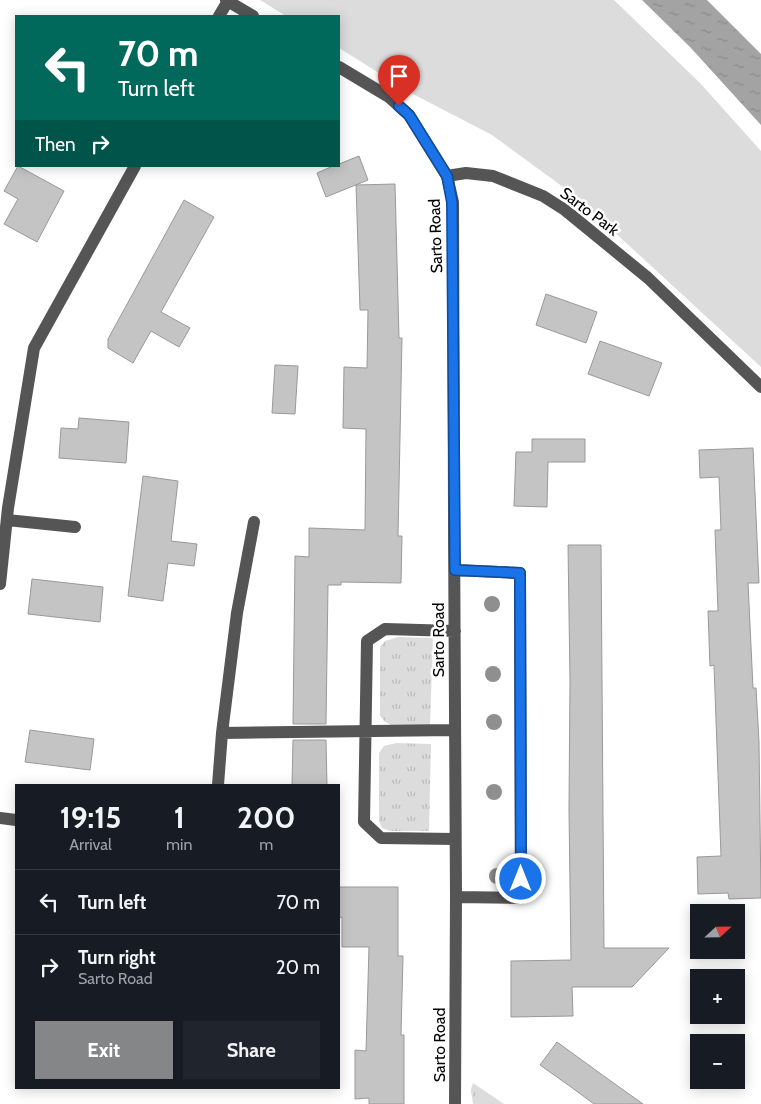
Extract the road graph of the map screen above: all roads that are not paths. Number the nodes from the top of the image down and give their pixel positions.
1 (227, 0) edge
2 (220, 15) edge
3 (251, 15) edge
4 (340, 68) edge
5 (134, 167) edge
6 (447, 176) junction
7 (761, 387) edge
8 (5, 512) edge
9 (254, 522) dead end
10 (75, 527) dead end
11 (455, 570) junction
12 (0, 584) edge
13 (455, 631) junction
14 (454, 730) junction
15 (366, 731) junction
16 (222, 733) junction
17 (218, 784) edge
18 (0, 818) edge
19 (15, 820) edge
20 (454, 839) junction
21 (456, 897) junction
22 (455, 1104) edge

1 - 2 street
1 - 3 street
4 - 6 street
5 - 8 street
6 - 7 street, Sarto Park
6 - 11 street, Sarto Road
8 - 10 street
8 - 12 street
9 - 16 street
11 - 13 street, Sarto Road
11 - 21 street
13 - 14 street, Sarto Road
13 - 15 street
14 - 15 street
14 - 20 street, Sarto Road
15 - 16 street
15 - 20 street
16 - 17 street
18 - 19 street
20 - 21 street, Sarto Road
21 - 22 street, Sarto Road

